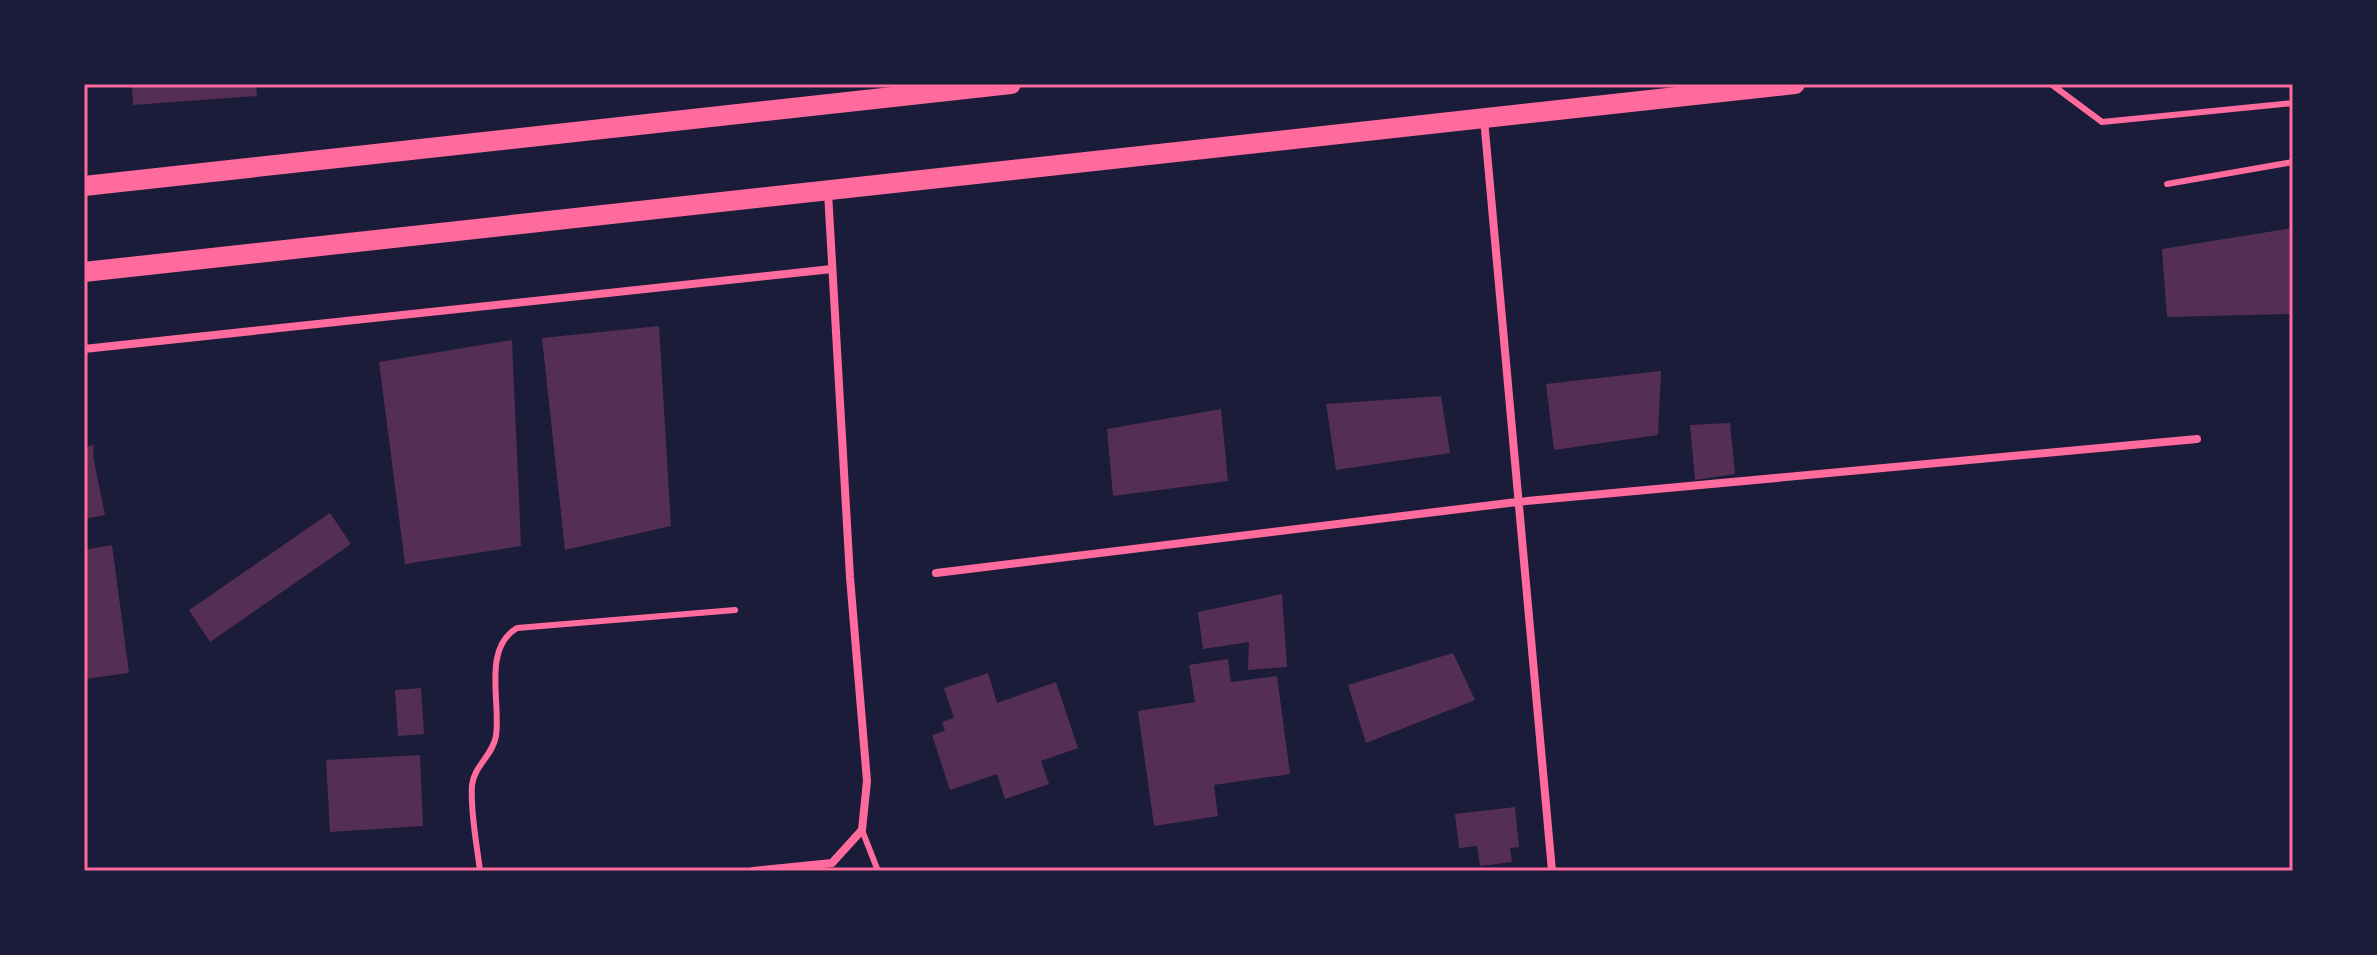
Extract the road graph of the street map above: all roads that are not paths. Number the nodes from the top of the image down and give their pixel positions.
1 (1011, 84) edge
2 (1795, 84) edge
3 (2051, 84) edge
4 (2293, 103) edge
5 (1484, 119) junction
6 (2293, 162) edge
7 (2167, 184) dead end
8 (84, 186) edge
9 (828, 191) junction
10 (832, 269) junction
11 (84, 272) edge
12 (84, 349) edge
13 (2197, 439) dead end
14 (1517, 502) junction
15 (936, 573) dead end
16 (735, 610) dead end
17 (862, 830) junction
18 (480, 871) edge
19 (753, 871) edge
20 (878, 871) edge
21 (1552, 871) edge

1 - 8 main road
2 - 5 main road
3 - 4 lane
5 - 9 main road
5 - 14 street
6 - 7 lane
9 - 10 street
9 - 11 main road
10 - 12 street
10 - 17 street
13 - 14 street
14 - 15 street
14 - 21 street
16 - 18 lane
17 - 19 street
17 - 20 lane

